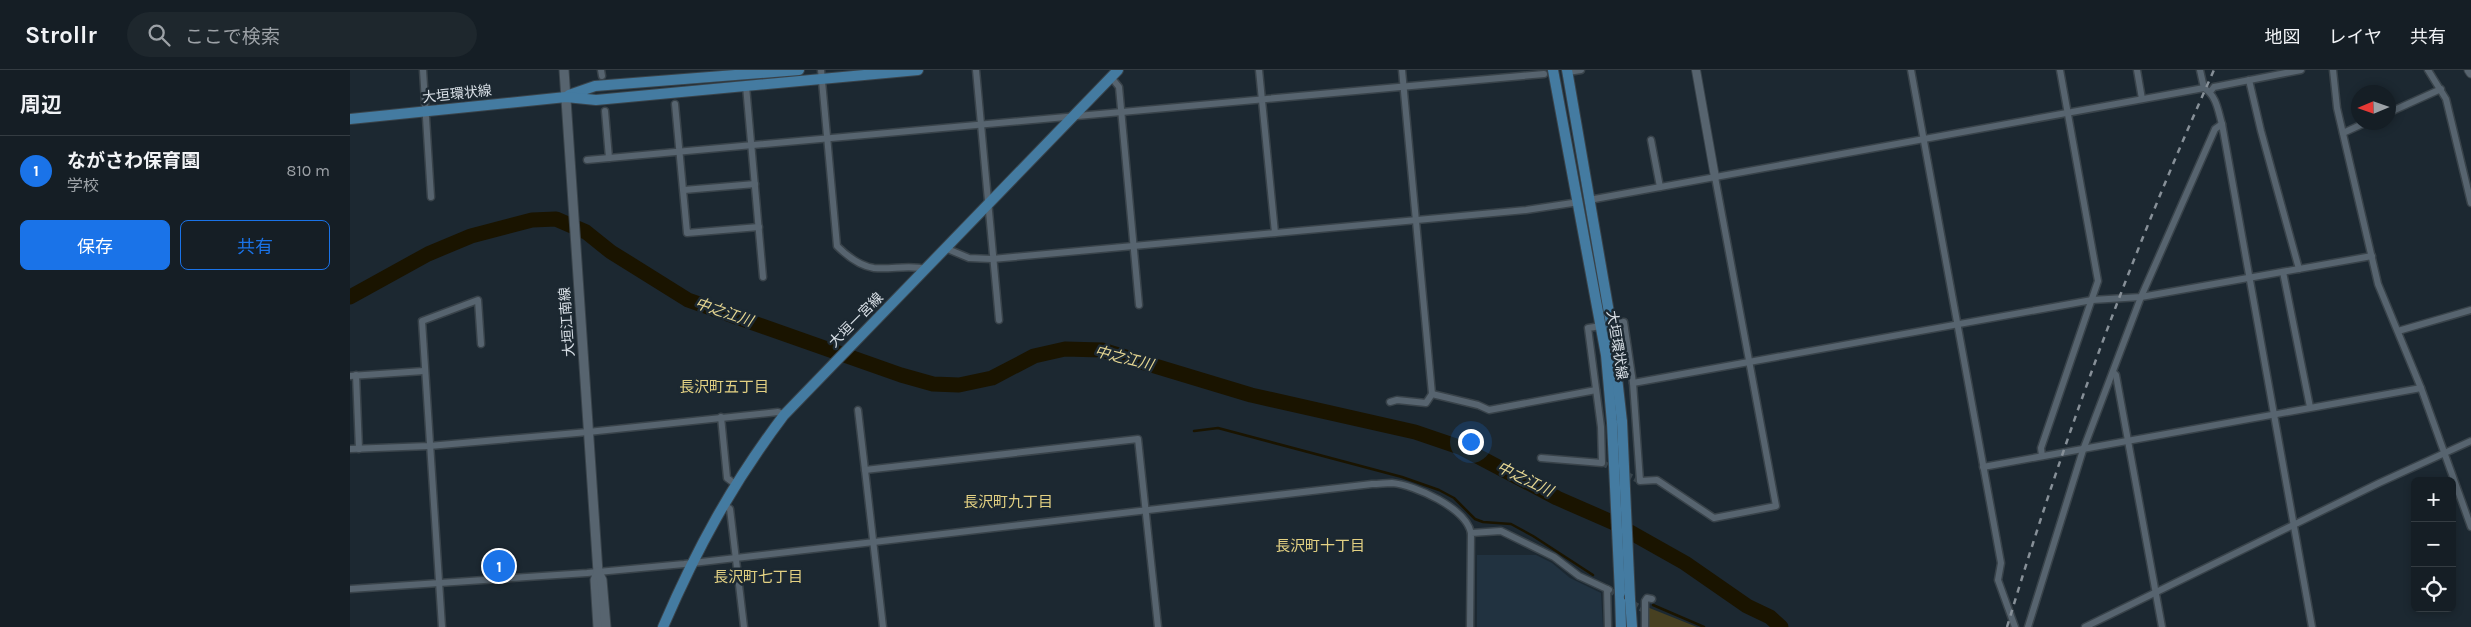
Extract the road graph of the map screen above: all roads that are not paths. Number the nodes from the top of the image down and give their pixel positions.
1 (423, 70) edge
2 (564, 70) edge
3 (799, 70) edge
4 (918, 70) edge
5 (976, 70) edge
6 (1259, 70) edge
7 (1402, 70) edge
8 (1581, 70) edge
9 (1696, 70) edge
10 (1911, 70) edge
11 (2060, 70) edge
12 (2137, 70) edge
13 (2200, 70) edge
14 (2301, 70) edge
15 (2333, 70) edge
16 (2428, 70) edge
17 (1567, 71) edge
18 (745, 72) edge
19 (1548, 72) edge
20 (821, 74) edge
21 (1115, 74) edge
22 (2250, 80) junction
23 (746, 86) junction
24 (1404, 87) junction
25 (2204, 88) junction
26 (2441, 89) junction
27 (2210, 92) junction
28 (566, 97) junction
29 (2142, 99) junction
30 (1262, 100) junction
31 (675, 104) dead end
32 (2396, 109) edge
33 (605, 110) dead end
34 (426, 111) junction
35 (1122, 112) junction
36 (2067, 113) junction
37 (1075, 116) junction
38 (350, 118) edge
39 (982, 124) junction
40 (2222, 124) junction
41 (2351, 129) edge
42 (2343, 133) junction
43 (828, 139) junction
44 (1923, 139) junction
45 (1651, 140) dead end
46 (751, 145) junction
47 (680, 152) junction
48 (609, 158) junction
49 (587, 160) dead end
50 (1715, 176) junction
51 (755, 184) junction
52 (1660, 187) junction
53 (684, 190) junction
54 (431, 196) dead end
55 (1584, 201) junction
56 (2471, 203) edge
57 (988, 206) junction
58 (1416, 220) junction
59 (759, 227) junction
60 (1275, 233) junction
61 (1134, 247) junction
62 (945, 248) junction
63 (2372, 256) junction
64 (992, 259) junction
65 (926, 269) junction
66 (2299, 269) junction
67 (2283, 272) junction
68 (763, 277) dead end
69 (2249, 279) junction
70 (2141, 297) junction
71 (2092, 300) junction
72 (1139, 305) dead end
73 (2471, 310) edge
74 (999, 320) dead end
75 (1958, 324) junction
76 (1606, 325) junction
77 (2398, 331) junction
78 (481, 344) dead end
79 (1749, 361) junction
80 (424, 371) junction
81 (2113, 372) junction
82 (353, 376) edge
83 (1633, 383) junction
84 (2421, 388) junction
85 (1596, 390) junction
86 (1432, 394) junction
87 (1390, 402) dead end
88 (2310, 407) junction
89 (858, 410) dead end
90 (2274, 414) junction
91 (784, 415) junction
92 (721, 417) junction
93 (1617, 422) junction
94 (588, 432) junction
95 (2471, 440) edge
96 (2129, 441) junction
97 (429, 446) junction
98 (350, 449) edge
99 (359, 449) junction
100 (2083, 450) junction
101 (2445, 454) junction
102 (2042, 456) junction
103 (1541, 458) dead end
104 (1983, 467) junction
105 (865, 470) junction
106 (735, 484) junction
107 (723, 504) junction
108 (1146, 510) junction
109 (2293, 524) junction
110 (2471, 527) edge
111 (1471, 533) junction
112 (873, 542) junction
113 (736, 557) junction
114 (691, 562) junction
115 (598, 572) junction
116 (439, 584) junction
117 (350, 590) edge
118 (2156, 593) junction
119 (1652, 599) dead end
120 (442, 627) edge
121 (598, 627) edge
122 (606, 627) edge
123 (663, 627) edge
124 (744, 627) edge
125 (883, 627) edge
126 (1158, 627) edge
127 (1470, 627) edge
128 (1608, 627) edge
129 (1621, 627) edge
130 (1632, 627) edge
131 (1645, 627) edge
132 (2015, 627) edge
133 (2028, 627) edge
134 (2085, 627) edge
135 (2162, 627) edge
136 (2312, 627) edge

1 - 34 street
2 - 28 main road, 大垣江南線
3 - 18 main road, 大垣環状線
4 - 20 main road, 大垣環状線
5 - 39 street
6 - 30 street
7 - 24 street
8 - 17 street
9 - 50 street
10 - 44 street
11 - 36 street
12 - 29 street
13 - 25 street
14 - 22 street
15 - 42 street
16 - 26 street
17 - 55 main road, 大垣環状線
18 - 28 main road, 大垣環状線
19 - 24 street
19 - 55 main road, 大垣環状線
20 - 23 main road, 大垣環状線
20 - 43 street
21 - 35 street
21 - 37 main road, 大垣一宮線
22 - 27 street
22 - 66 street
23 - 28 main road, 大垣環状線
23 - 46 street
24 - 30 street
24 - 58 street
25 - 27 street
25 - 29 street
26 - 32 street
26 - 56 street
27 - 40 street
28 - 34 main road, 大垣環状線
28 - 94 main road, 大垣江南線
29 - 36 street
30 - 35 street
30 - 60 street
31 - 47 street
33 - 48 street
34 - 38 main road, 大垣環状線
34 - 54 street
35 - 37 street
35 - 61 street
36 - 44 street
36 - 71 street
37 - 39 street
37 - 57 main road, 大垣一宮線
39 - 43 street
39 - 57 street
40 - 69 street
40 - 70 street
41 - 42 street
42 - 63 street
43 - 46 street
43 - 65 street
44 - 50 street
44 - 75 street
45 - 52 street
46 - 47 street
46 - 51 street
47 - 48 street
47 - 53 street
48 - 49 street
50 - 52 street
50 - 79 street
51 - 53 street
51 - 59 street
52 - 55 street
53 - 59 street
55 - 58 street
55 - 76 main road, 大垣環状線
57 - 62 main road, 大垣一宮線
57 - 64 street
58 - 60 street
58 - 86 street
59 - 68 street
60 - 61 street
61 - 64 street
61 - 72 street
62 - 64 street
62 - 65 main road, 大垣一宮線
63 - 66 street
63 - 77 street
64 - 74 street
65 - 91 main road, 大垣一宮線
66 - 67 street
67 - 69 street
67 - 88 street
69 - 70 street
69 - 90 street
70 - 71 street
70 - 81 street
71 - 75 street
71 - 102 street
73 - 77 street
75 - 79 street
75 - 104 street
76 - 83 street
76 - 85 street
76 - 93 main road, 大垣環状線
77 - 84 street
78 - 80 street
79 - 83 street
79 - 83 street
80 - 82 street
80 - 97 street
81 - 96 street
81 - 100 street
82 - 99 street
84 - 88 street
84 - 101 street
85 - 86 street
85 - 103 street
86 - 87 street
88 - 90 street
89 - 105 street
90 - 96 street
90 - 109 street
91 - 92 street
91 - 106 main road, 大垣一宮線
92 - 94 street
92 - 106 street
93 - 129 main road, 大垣環状線, bridge
93 - 130 main road, 大垣環状線, bridge
94 - 97 street
94 - 115 main road, 大垣江南線
95 - 101 street
96 - 100 street
96 - 118 street
97 - 99 street
97 - 116 street
98 - 99 street
100 - 102 street
100 - 133 street
101 - 109 street
101 - 110 street
102 - 104 street
104 - 132 street
105 - 108 street
105 - 112 street
106 - 107 main road, 大垣一宮線
107 - 113 street
107 - 114 main road, 大垣一宮線
108 - 111 street
108 - 112 street
108 - 126 street
109 - 118 street
109 - 136 street
111 - 127 street
111 - 128 street
112 - 113 street
112 - 125 street
113 - 114 street
113 - 124 street
114 - 115 street
114 - 123 main road, 大垣一宮線
115 - 116 street
115 - 121 main road, 大垣江南線
115 - 122 main road, 大垣江南線
116 - 117 street
116 - 120 street
118 - 134 street
118 - 135 street
119 - 131 street

